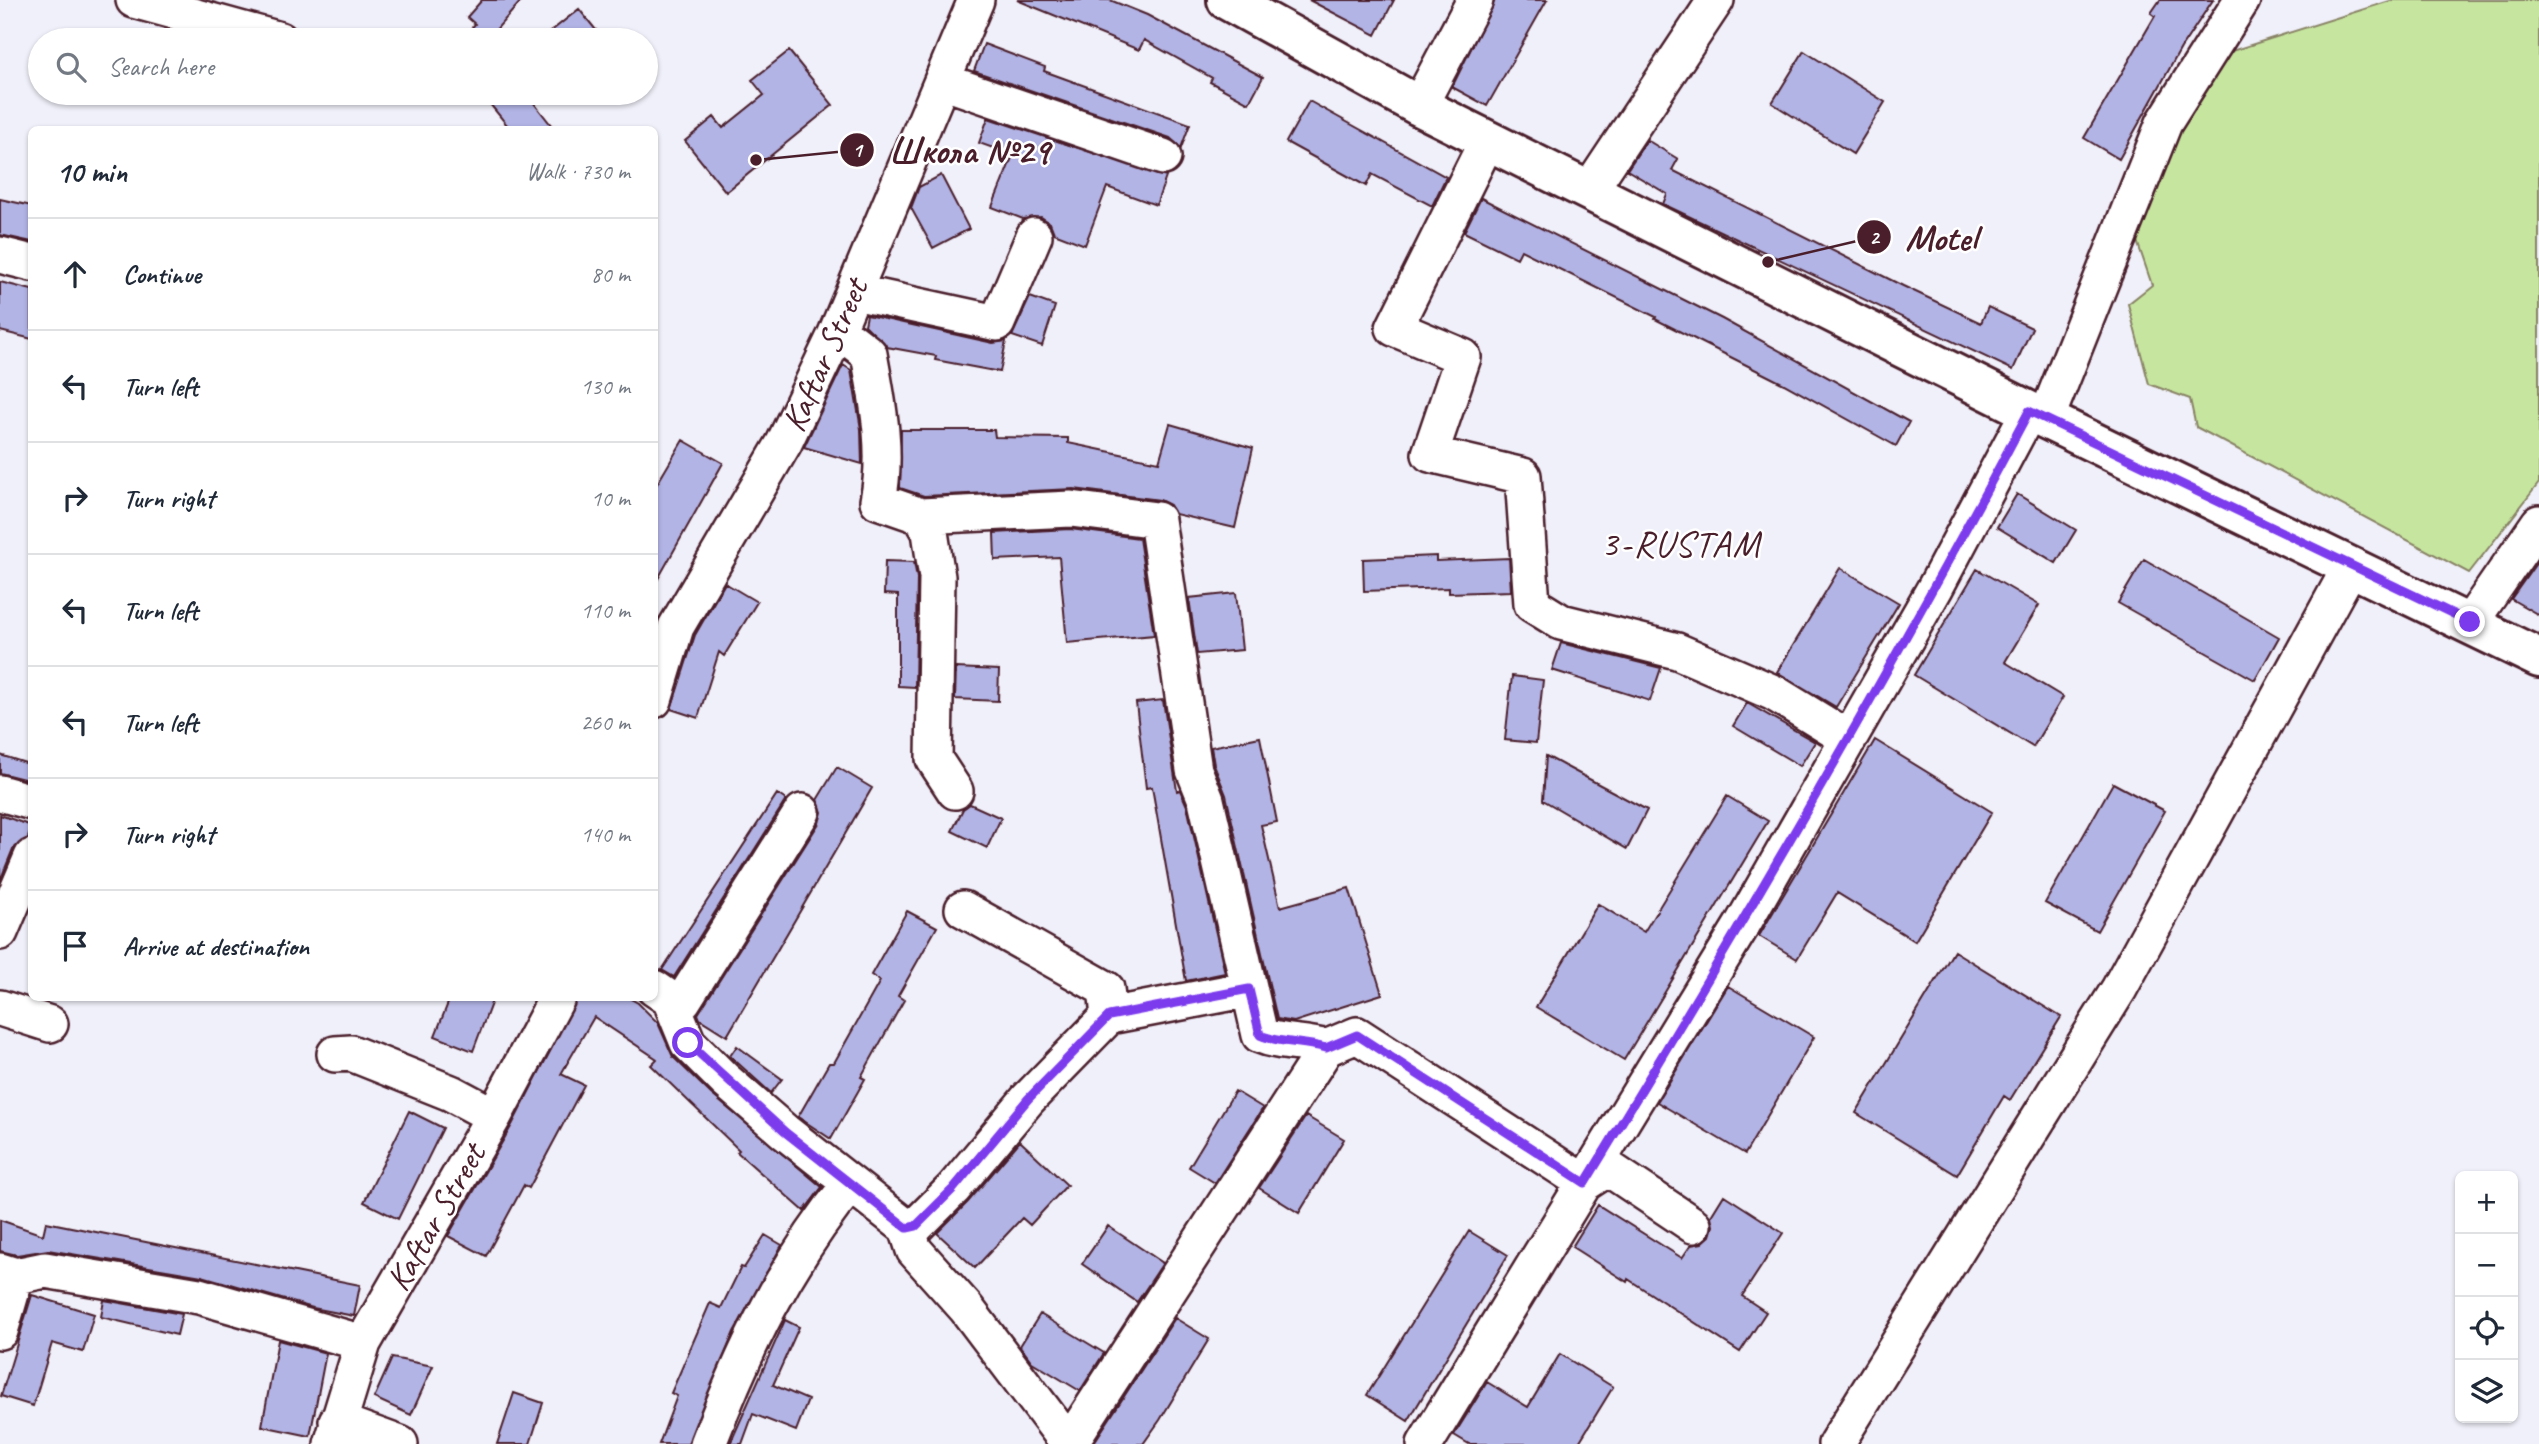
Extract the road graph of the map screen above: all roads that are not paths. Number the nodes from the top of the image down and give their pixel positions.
1 (134, 0) edge
2 (976, 0) edge
3 (1227, 0) edge
4 (1475, 0) edge
5 (1716, 0) edge
6 (2242, 0) edge
7 (236, 28) edge
8 (942, 81) junction
9 (1419, 107) junction
10 (1487, 141) junction
11 (1163, 158) dead end
12 (1589, 191) junction
13 (1034, 236) dead end
14 (0, 255) edge
15 (28, 261) edge
16 (854, 292) junction
17 (838, 330) junction
18 (2037, 415) junction
19 (921, 516) junction
20 (2539, 523) edge
21 (2351, 566) junction
22 (2470, 622) junction
23 (2539, 658) edge
24 (658, 687) edge
25 (1849, 739) junction
26 (955, 791) dead end
27 (0, 793) edge
28 (28, 801) edge
29 (802, 812) dead end
30 (28, 866) edge
31 (963, 909) dead end
32 (0, 932) edge
33 (1249, 989) junction
34 (662, 994) edge
35 (555, 1001) edge
36 (0, 1008) edge
37 (1109, 1016) junction
38 (50, 1024) dead end
39 (1326, 1048) junction
40 (335, 1054) dead end
41 (494, 1115) junction
42 (1585, 1183) junction
43 (850, 1184) junction
44 (1693, 1225) dead end
45 (907, 1228) junction
46 (8, 1273) edge
47 (0, 1331) edge
48 (363, 1343) junction
49 (334, 1433) edge
50 (400, 1444) edge
51 (708, 1444) edge
52 (1426, 1444) edge
53 (1836, 1444) edge

1 - 7 street
2 - 8 street, Kaftar Street
3 - 9 main road
4 - 9 street
5 - 12 street
6 - 18 street
8 - 11 street
8 - 16 street, Kaftar Street
9 - 10 main road
10 - 12 main road
10 - 25 street
12 - 18 main road
13 - 16 street
14 - 15 street
16 - 17 street, Kaftar Street
17 - 19 street
17 - 24 street, Kaftar Street
18 - 21 main road
18 - 25 street
19 - 26 street
19 - 33 street
20 - 22 street
21 - 22 main road
21 - 53 street
22 - 23 main road
25 - 42 street
27 - 28 street
29 - 34 street
30 - 32 street
31 - 37 street
33 - 37 street
33 - 39 street
34 - 43 street
35 - 41 street, Kaftar Street
36 - 38 street
37 - 45 street
39 - 42 street
39 - 45 street
40 - 41 street
41 - 48 street, Kaftar Street
42 - 44 street
42 - 52 street
43 - 45 street
43 - 51 street
46 - 47 street
46 - 48 street
48 - 49 street, Kaftar Street
49 - 50 street

